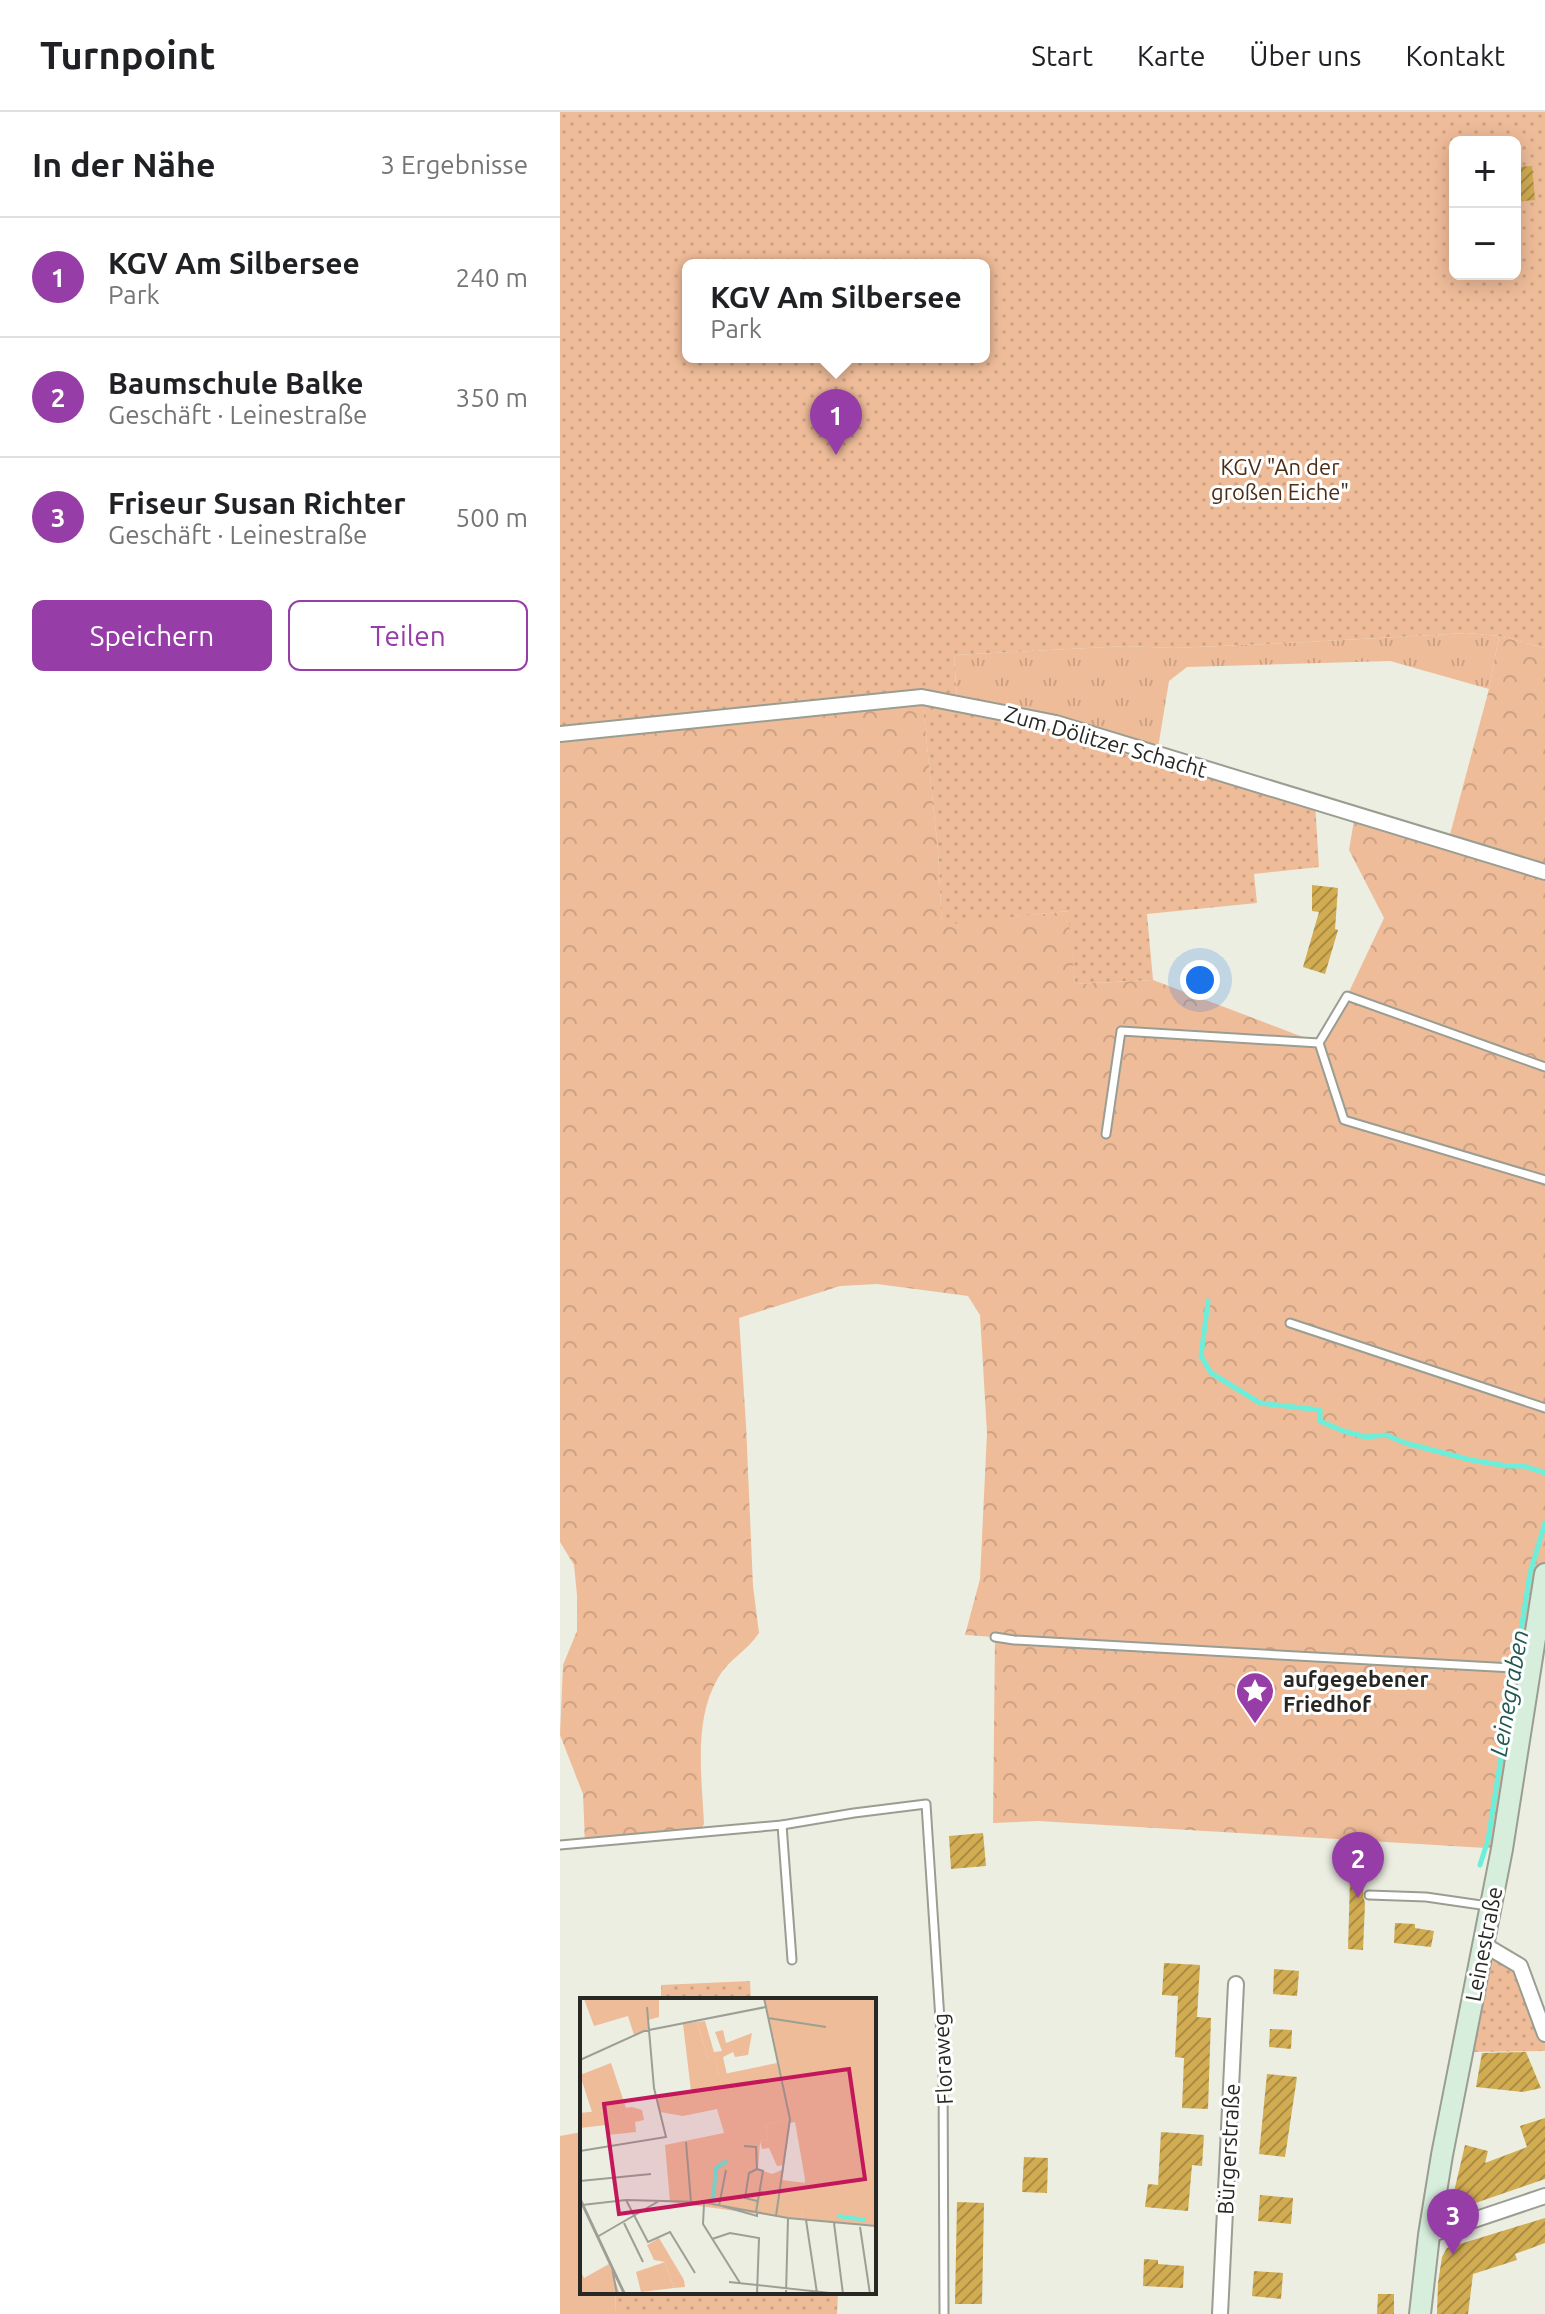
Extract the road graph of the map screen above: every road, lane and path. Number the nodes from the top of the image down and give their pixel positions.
1 (560, 734) edge
2 (1545, 872) edge
3 (1319, 1043) junction
4 (1545, 1067) edge
5 (1106, 1134) dead end
6 (1545, 1180) edge
7 (1290, 1323) dead end
8 (1545, 1408) edge
9 (1545, 1574) edge
10 (995, 1637) dead end
11 (1526, 1669) junction
12 (782, 1825) junction
13 (560, 1845) edge
14 (1369, 1895) dead end
15 (1490, 1907) junction
16 (1483, 1944) junction
17 (792, 1960) dead end
18 (1236, 1984) dead end
19 (1545, 2034) edge
20 (1545, 2196) edge
21 (1429, 2235) junction
22 (944, 2314) edge
23 (1220, 2314) edge
24 (1420, 2314) edge

1 - 2 street, Zum Dölitzer Schacht
3 - 4 lane
3 - 5 lane
3 - 6 lane
7 - 8 lane
9 - 11 main road, Leinestraße
10 - 11 lane
11 - 15 main road, Leinestraße
12 - 13 lane
12 - 17 lane
12 - 22 lane, Floraweg
14 - 15 lane
15 - 16 main road, Leinestraße
16 - 19 street
16 - 21 main road, Leinestraße
18 - 23 street, Bürgerstraße
20 - 21 street
21 - 24 main road, Leinestraße

